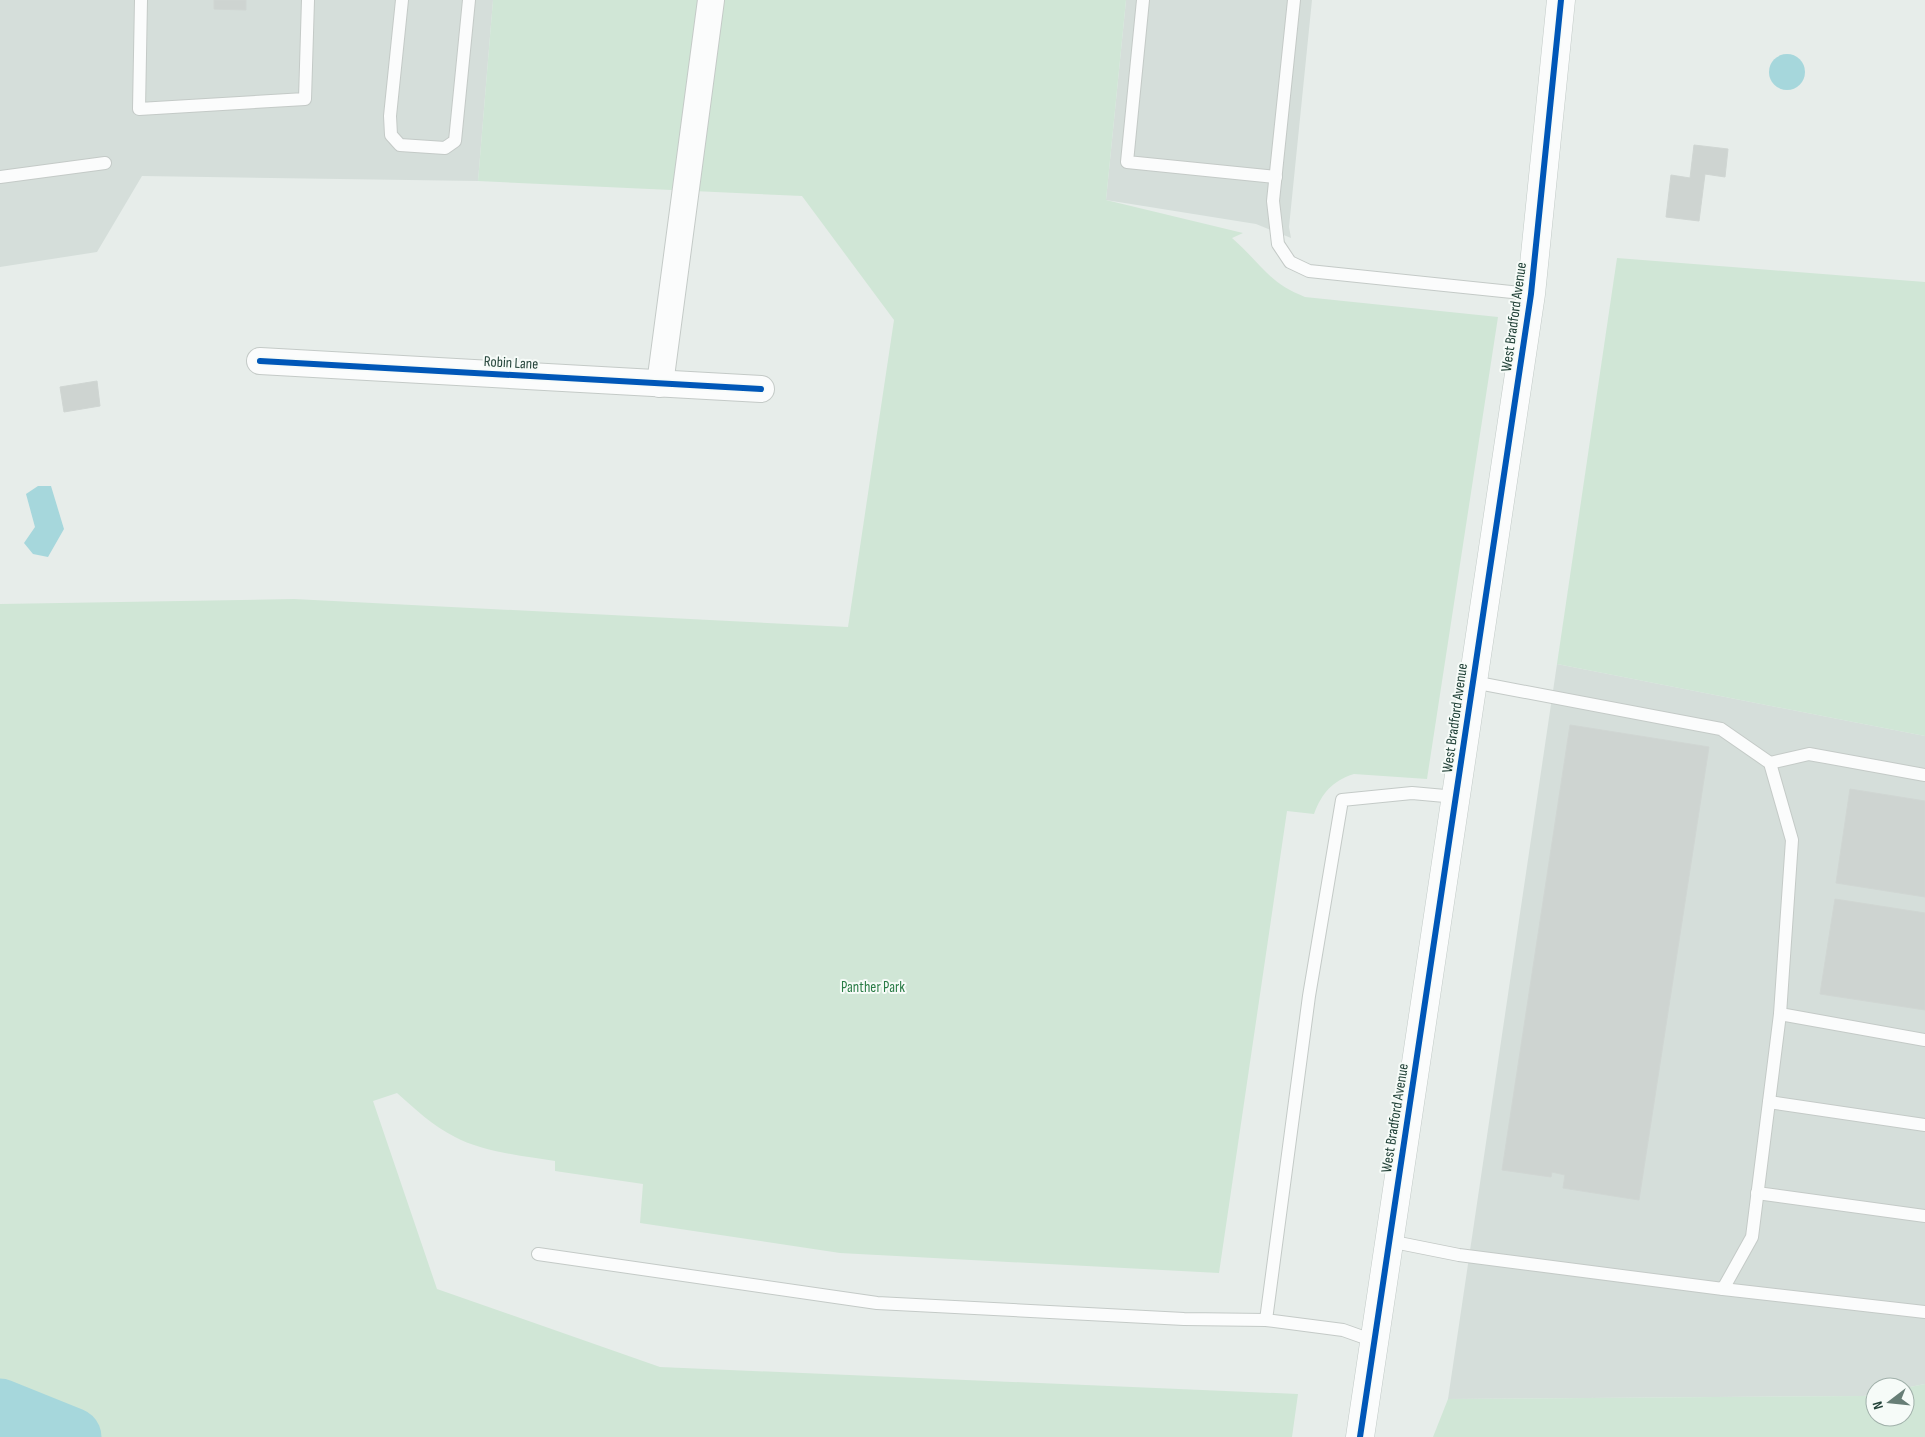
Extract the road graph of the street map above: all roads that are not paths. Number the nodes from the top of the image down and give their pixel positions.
1 (141, 0) edge
2 (308, 0) edge
3 (402, 0) edge
4 (468, 0) edge
5 (711, 0) edge
6 (1143, 0) edge
7 (1294, 0) edge
8 (1562, 0) edge
9 (105, 163) dead end
10 (1, 173) edge
11 (1276, 177) junction
12 (1531, 294) junction
13 (260, 361) dead end
14 (660, 384) junction
15 (761, 389) dead end
16 (1473, 682) junction
17 (1770, 763) junction
18 (1925, 775) edge
19 (1456, 796) junction
20 (1780, 1014) junction
21 (1925, 1040) edge
22 (1768, 1102) junction
23 (1925, 1125) edge
24 (1757, 1193) junction
25 (1925, 1216) edge
26 (1389, 1241) junction
27 (538, 1254) dead end
28 (1723, 1289) junction
29 (1925, 1312) edge
30 (1266, 1320) junction
31 (1374, 1341) junction
32 (1360, 1437) edge

1 - 2 lane
3 - 4 lane
5 - 14 street
6 - 11 lane
7 - 11 lane
8 - 12 street, West Bradford Avenue
9 - 10 lane
11 - 12 lane
12 - 16 street, West Bradford Avenue
13 - 14 street, Robin Lane
14 - 15 street, Robin Lane
16 - 17 lane
16 - 19 street, West Bradford Avenue
17 - 18 lane
17 - 20 lane
19 - 26 street, West Bradford Avenue
19 - 30 lane
20 - 21 lane
20 - 22 lane
22 - 23 lane
22 - 24 lane
24 - 25 lane
24 - 28 lane
26 - 28 lane
26 - 31 street, West Bradford Avenue
27 - 30 lane
28 - 29 lane
30 - 31 lane
31 - 32 street, West Bradford Avenue

